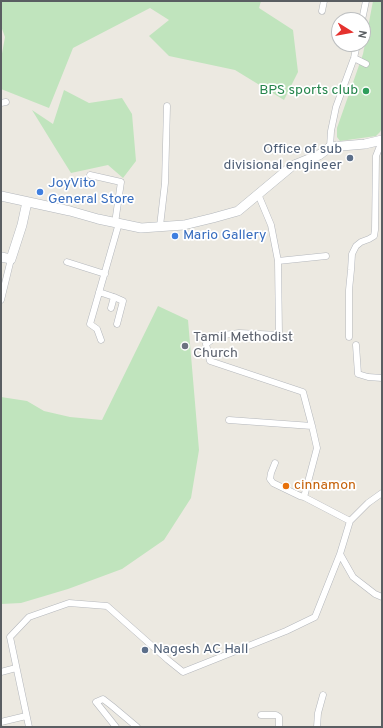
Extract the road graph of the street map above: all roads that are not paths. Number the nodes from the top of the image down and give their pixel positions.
1 (324, 1) edge
2 (366, 1) edge
3 (322, 11) dead end
4 (364, 12) edge
5 (355, 52) edge
6 (354, 58) junction
7 (366, 64) dead end
8 (167, 106) dead end
9 (382, 140) edge
10 (330, 147) junction
11 (90, 175) dead end
12 (258, 194) junction
13 (1, 196) edge
14 (27, 202) junction
15 (117, 223) junction
16 (160, 226) junction
17 (326, 256) dead end
18 (1, 257) edge
19 (11, 259) junction
20 (67, 262) dead end
21 (278, 262) junction
22 (105, 274) junction
23 (99, 292) junction
24 (114, 297) junction
25 (1, 300) edge
26 (111, 308) dead end
27 (117, 324) dead end
28 (349, 337) dead end
29 (101, 340) dead end
30 (356, 345) dead end
31 (382, 378) edge
32 (229, 420) dead end
33 (312, 426) junction
34 (275, 463) dead end
35 (382, 493) edge
36 (304, 497) junction
37 (350, 521) junction
38 (340, 554) junction
39 (382, 597) edge
40 (16, 668) junction
41 (1, 672) edge
42 (323, 695) dead end
43 (261, 715) dead end
44 (26, 716) junction
45 (1, 722) edge
46 (29, 727) edge
47 (116, 727) edge
48 (137, 727) edge
49 (279, 727) edge
50 (317, 727) edge

1 - 3 street
2 - 4 street
5 - 6 street
6 - 7 street
6 - 10 street
8 - 16 street
9 - 10 street
9 - 28 street
10 - 12 street
11 - 15 street
12 - 16 street
12 - 21 street
13 - 14 street
14 - 15 street
14 - 19 street
15 - 16 street
15 - 22 street
17 - 21 street
18 - 19 street
19 - 25 street
20 - 22 street
21 - 33 street
22 - 23 street
23 - 24 street
23 - 29 street
24 - 26 street
24 - 27 street
30 - 31 street
32 - 33 street
33 - 36 street
34 - 36 street
35 - 37 street
36 - 37 street
37 - 38 street
38 - 39 street
38 - 40 street
40 - 41 street
40 - 44 street
42 - 50 street
43 - 49 street
44 - 45 street
44 - 46 street
47 - 48 street

